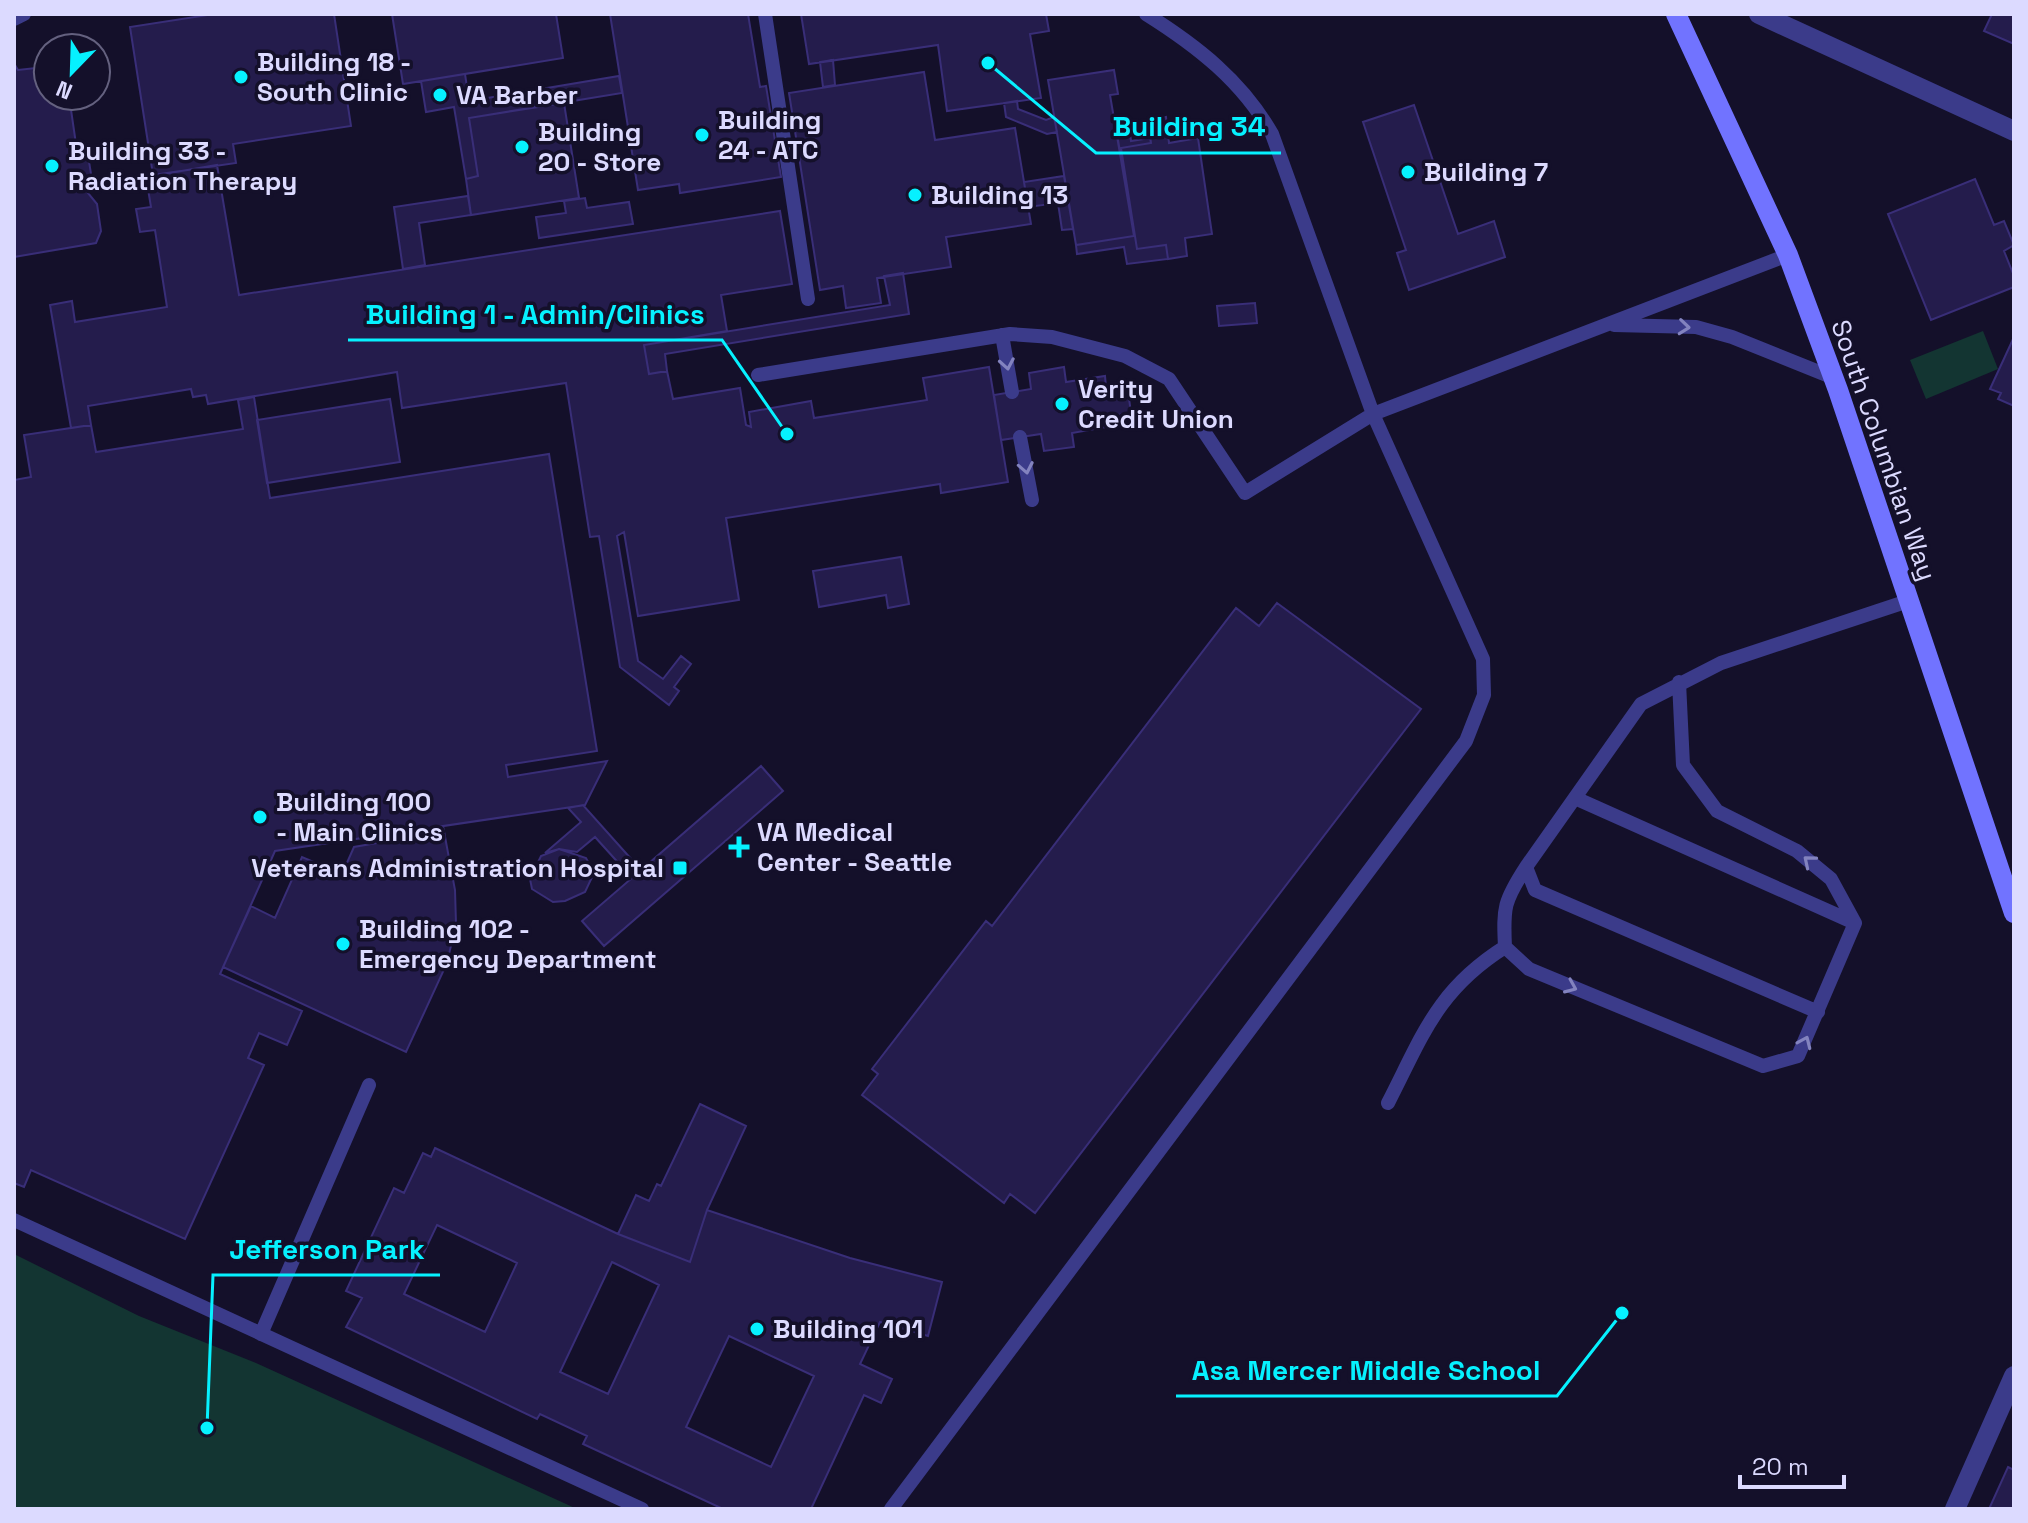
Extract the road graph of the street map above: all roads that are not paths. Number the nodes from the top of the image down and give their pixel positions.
1 (24, 14) edge
2 (765, 14) edge
3 (1146, 14) edge
4 (1676, 14) edge
5 (1759, 14) edge
6 (14, 19) edge
7 (2014, 131) edge
8 (1788, 255) junction
9 (808, 299) dead end
10 (1606, 325) junction
11 (1002, 335) junction
12 (758, 375) dead end
13 (1834, 378) junction
14 (1012, 392) dead end
15 (1373, 414) junction
16 (1020, 437) dead end
17 (1032, 500) dead end
18 (1908, 601) junction
19 (1679, 682) junction
20 (1575, 798) junction
21 (1526, 867) junction
22 (2014, 913) edge
23 (1855, 923) junction
24 (1505, 947) junction
25 (1818, 1012) junction
26 (369, 1085) dead end
27 (1388, 1103) dead end
28 (14, 1220) edge
29 (261, 1334) junction
30 (2014, 1376) edge
31 (642, 1509) edge
32 (891, 1509) edge
33 (1955, 1509) edge

1 - 6 lane
2 - 9 lane
3 - 15 lane
4 - 8 main road, South Columbian Way
5 - 7 street
8 - 10 lane
8 - 13 main road, South Columbian Way
10 -> 13 lane
10 - 15 lane
11 - 12 lane
11 -> 14 lane
11 - 15 lane
13 - 18 main road, South Columbian Way
15 - 32 lane
16 -> 17 lane
18 - 19 lane
18 - 22 main road, South Columbian Way
19 - 20 lane
23 -> 19 lane
20 - 21 lane
20 - 23 lane
21 - 24 lane
21 - 25 lane
23 - 25 lane
24 -> 25 lane
24 - 27 lane
26 - 29 lane
28 - 29 lane
29 - 31 lane
30 - 33 street

